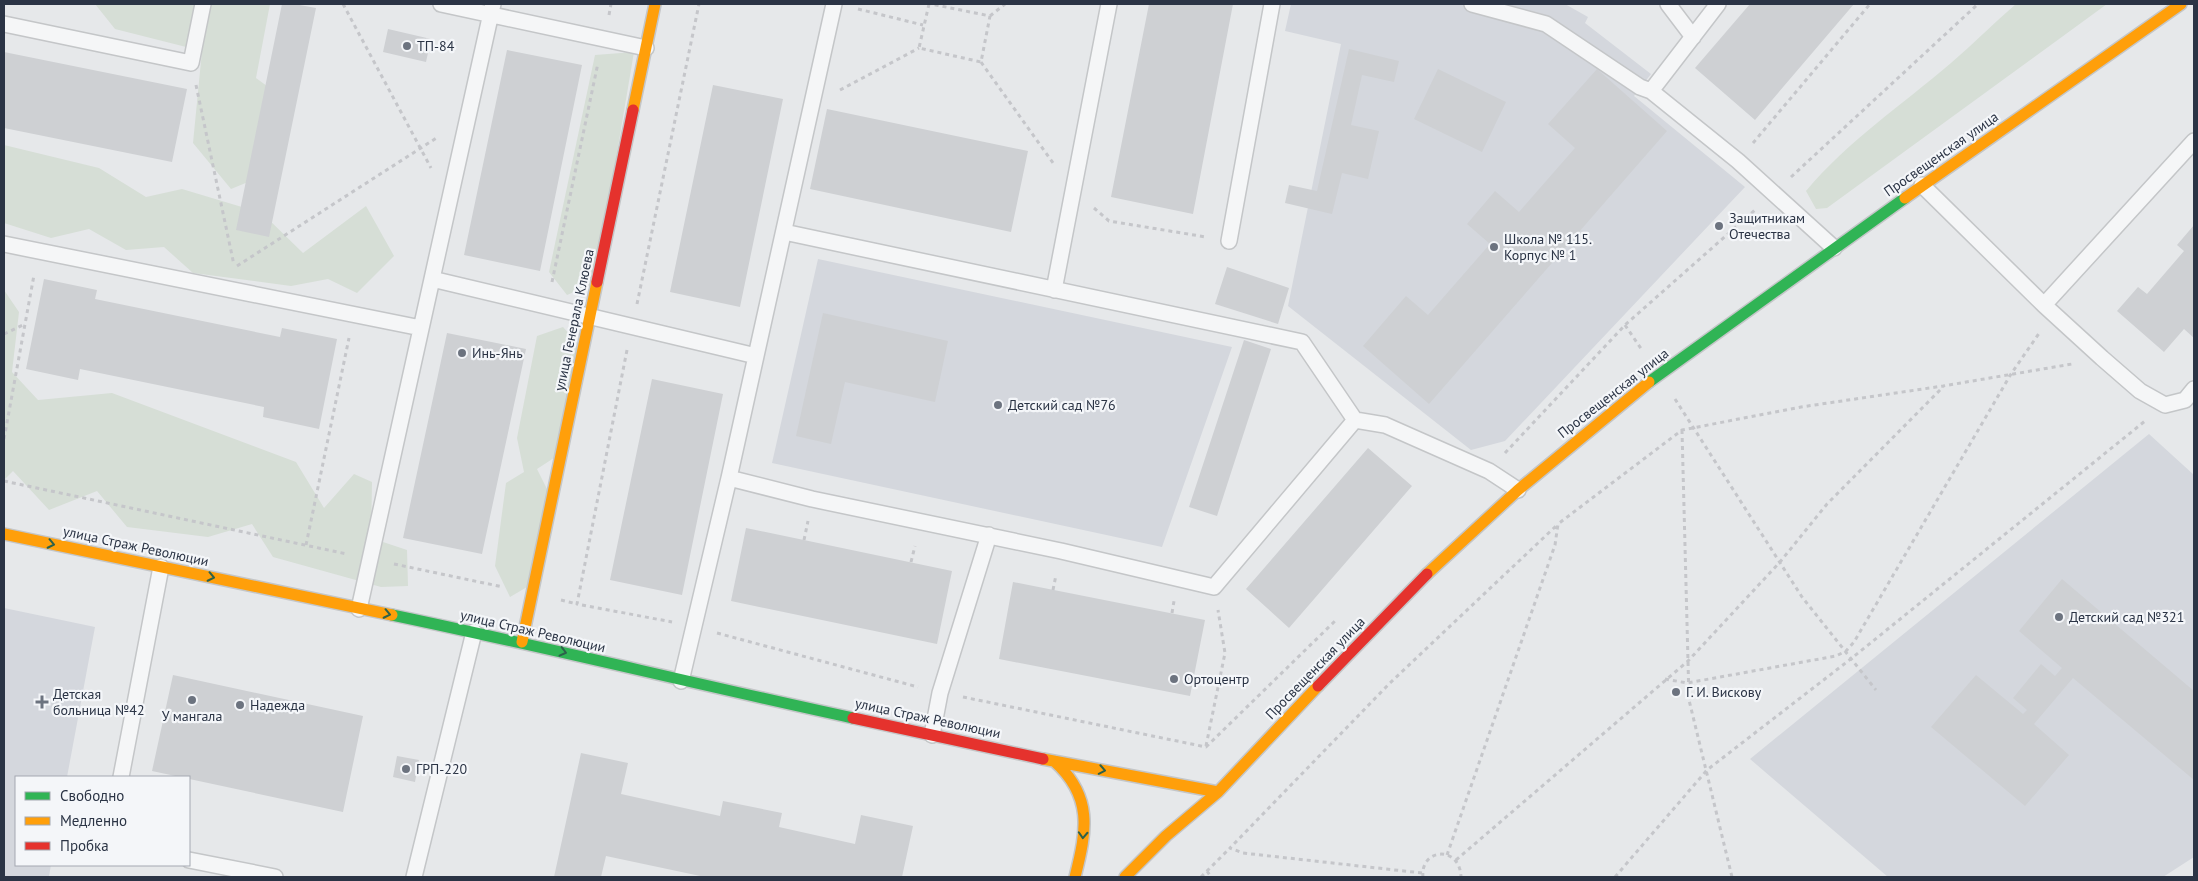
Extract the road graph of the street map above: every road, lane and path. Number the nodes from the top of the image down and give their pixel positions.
1 (203, 4) edge
2 (343, 4) edge
3 (441, 4) edge
4 (611, 4) edge
5 (655, 4) edge
6 (834, 4) edge
7 (930, 4) edge
8 (1005, 4) edge
9 (1109, 4) edge
10 (1272, 4) edge
11 (1472, 4) edge
12 (1668, 4) edge
13 (1718, 4) edge
14 (1870, 4) edge
15 (1978, 4) edge
16 (2181, 4) edge
17 (856, 8) dead end
18 (492, 9) edge
19 (990, 16) junction
20 (4, 24) edge
21 (923, 25) junction
22 (1693, 37) junction
23 (604, 39) junction
24 (646, 48) junction
25 (919, 48) junction
26 (191, 63) junction
27 (1651, 91) junction
28 (810, 106) junction
29 (468, 118) junction
30 (2194, 141) edge
31 (420, 148) junction
32 (1738, 161) junction
33 (1922, 185) junction
34 (1773, 193) junction
35 (449, 202) junction
36 (784, 232) junction
37 (1229, 241) dead end
38 (4, 244) edge
39 (1834, 248) junction
40 (39, 251) junction
41 (234, 268) junction
42 (432, 279) junction
43 (1054, 290) junction
44 (257, 295) junction
45 (2044, 305) junction
46 (546, 307) junction
47 (353, 314) junction
48 (590, 317) junction
49 (25, 324) junction
50 (1625, 325) junction
51 (421, 328) junction
52 (4, 334) edge
53 (756, 356) junction
54 (2102, 358) junction
55 (1659, 374) junction
56 (2011, 374) junction
57 (1943, 386) junction
58 (2194, 389) edge
59 (2165, 405) junction
60 (1355, 420) junction
61 (1694, 427) junction
62 (1682, 430) junction
63 (4, 439) edge
64 (1489, 471) junction
65 (729, 478) junction
66 (4, 481) edge
67 (1518, 490) junction
68 (1558, 524) junction
69 (4, 534) edge
70 (990, 535) junction
71 (306, 545) junction
72 (370, 559) junction
73 (1780, 562) junction
74 (161, 567) junction
75 (1214, 587) junction
76 (532, 593) junction
77 (577, 604) dead end
78 (359, 609) junction
79 (1340, 616) dead end
80 (694, 626) junction
81 (474, 632) junction
82 (522, 642) junction
83 (1846, 651) junction
84 (1852, 658) junction
85 (1688, 661) junction
86 (1665, 679) junction
87 (681, 681) junction
88 (1687, 683) junction
89 (1876, 690) dead end
90 (940, 693) junction
91 (932, 735) junction
92 (1206, 747) junction
93 (1054, 761) junction
94 (1707, 770) junction
95 (121, 776) edge
96 (1218, 792) junction
97 (1230, 848) junction
98 (1447, 855) junction
99 (190, 860) edge
100 (1456, 860) junction
101 (1207, 871) junction
102 (1422, 875) edge
103 (275, 877) edge
104 (414, 877) edge
105 (1075, 877) edge
106 (1125, 877) edge
107 (1201, 877) edge
108 (1211, 877) edge
109 (1461, 877) edge
110 (1466, 877) edge
111 (1615, 877) edge
112 (1732, 877) edge

1 - 26 lane
2 - 31 path
3 - 18 lane
4 - 23 path
5 - 24 street, улица Генерала Клюева
6 - 28 lane
7 - 19 path
7 - 21 path
8 - 19 path
9 - 43 lane
10 - 37 lane
11 - 27 lane
12 - 22 lane
13 - 22 lane
14 - 32 path
15 - 34 path
16 - 33 street, Просвещенская улица
17 - 21 path
18 - 23 lane
18 - 29 lane
19 - 25 path
20 - 26 lane
21 - 25 path
22 - 27 lane
23 - 24 lane
23 - 46 path
24 - 48 street, улица Генерала Клюева
25 - 28 path
26 - 41 path
27 - 32 lane
28 - 36 lane
29 - 31 path
29 - 35 lane
30 - 45 lane
31 - 35 path
31 - 41 path
32 - 34 lane
33 - 39 street, Просвещенская улица
33 - 45 lane
34 - 39 lane
34 - 50 path
35 - 42 lane
36 - 43 lane
36 - 53 lane
38 - 40 lane
39 - 55 street, Просвещенская улица
40 - 44 lane
40 - 49 path
41 - 44 path
42 - 46 lane
42 - 51 lane
43 - 60 lane
44 - 47 lane
45 - 54 lane
45 - 56 path
46 - 48 lane
47 - 51 lane
47 - 71 path
48 - 53 lane
48 - 76 street, улица Генерала Клюева
49 - 52 path
49 - 63 path
50 - 55 path
50 - 64 path
51 - 72 lane
53 - 65 lane
54 - 56 path
54 - 59 lane
55 - 61 path
55 - 67 street, Просвещенская улица
56 - 57 path
56 - 83 path
57 - 61 path
57 - 73 path
58 - 59 lane
59 - 84 path
60 - 64 lane
60 - 75 lane
61 - 62 path
61 - 73 path
62 - 68 path
62 - 85 path
64 - 67 lane
65 - 70 lane
65 - 80 lane
66 - 71 path
67 - 96 street, Просвещенская улица
68 - 97 path
68 - 98 path
69 -> 74 street, улица Страж Революции
70 - 75 lane
70 - 90 lane
71 - 72 path
72 - 76 path
72 - 78 lane
73 - 83 path
73 - 85 path
74 -> 78 street, улица Страж Революции
74 - 95 lane
75 - 92 path
76 - 77 path
76 - 82 street, улица Генерала Клюева
78 -> 81 street, улица Страж Революции
79 - 92 path
80 - 87 lane
80 - 90 path
81 - 82 street, улица Страж Революции
81 - 104 lane
82 -> 87 street, улица Страж Революции
83 - 84 path
83 - 88 path
84 - 89 path
84 - 94 path
85 - 86 path
85 - 88 path
86 - 88 path
86 - 100 path
87 - 91 street, улица Страж Революции
88 - 94 path
90 - 91 lane
90 - 92 path
91 - 93 street, улица Страж Революции
93 -> 96 street, улица Страж Революции
93 -> 105 street
94 - 111 path
94 - 112 path
96 - 106 street, Просвещенская улица
97 - 101 path
97 - 102 path
98 - 100 path
98 - 102 path
99 - 103 lane
100 - 109 path
101 - 107 path
101 - 108 path
109 - 110 path

